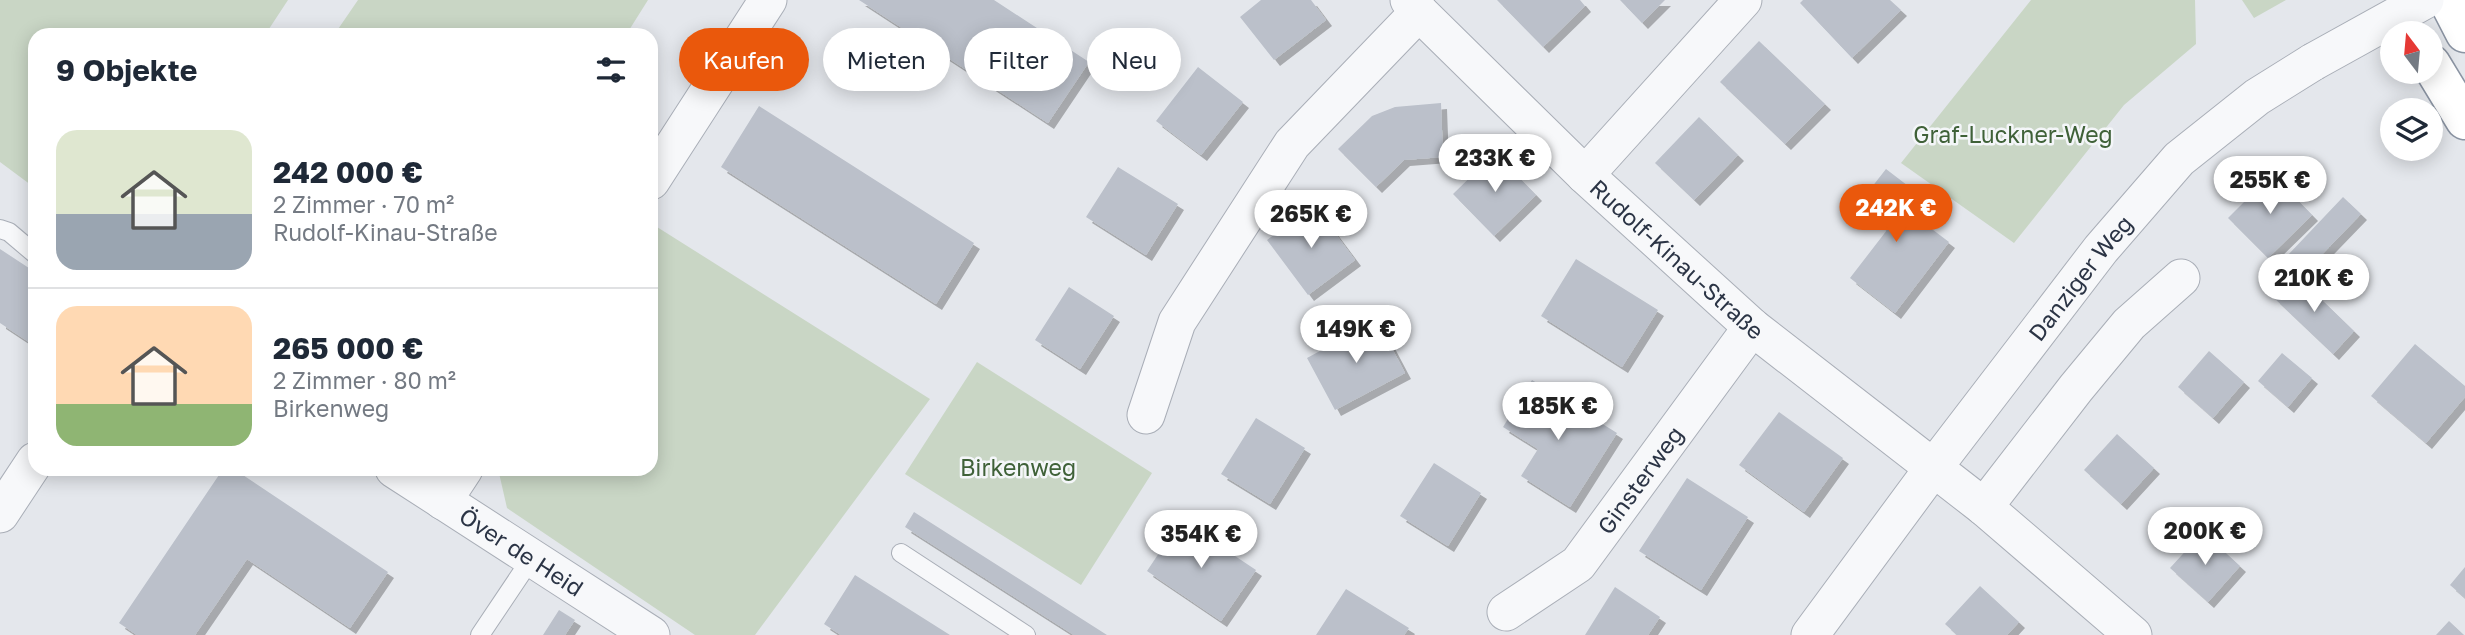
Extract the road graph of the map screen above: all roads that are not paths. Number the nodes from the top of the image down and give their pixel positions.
1 (768, 0) edge
2 (1743, 0) edge
3 (2396, 0) edge
4 (2425, 0) edge
5 (2448, 0) edge
6 (1414, 6) edge
7 (2407, 21) edge
8 (2465, 33) edge
9 (2443, 84) edge
10 (2465, 120) edge
11 (658, 170) edge
12 (1585, 175) junction
13 (0, 229) edge
14 (28, 248) edge
15 (2181, 278) dead end
16 (1752, 327) junction
17 (1146, 415) dead end
18 (1934, 467) junction
19 (28, 472) edge
20 (405, 476) edge
21 (459, 476) edge
22 (443, 501) junction
23 (1984, 507) junction
24 (0, 514) edge
25 (901, 553) dead end
26 (531, 559) junction
27 (1506, 612) dead end
28 (480, 635) edge
29 (651, 635) edge
30 (1026, 635) edge
31 (1810, 635) edge
32 (2133, 635) edge

1 - 11 street
2 - 12 street
3 - 7 highway
4 - 18 street, Danziger Weg, bridge
5 - 8 highway
6 - 12 street, Rudolf-Kinau-Straße
6 - 17 street
9 - 10 highway
12 - 16 street, Rudolf-Kinau-Straße
13 - 14 lane
15 - 23 street
16 - 18 street, Rudolf-Kinau-Straße
16 - 27 street, Ginsterweg
18 - 23 street, Rudolf-Kinau-Straße
18 - 31 street, Danziger Weg
19 - 24 street
20 - 22 street, Över de Heid
21 - 22 street
22 - 26 street, Över de Heid
23 - 32 street, Rudolf-Kinau-Straße
25 - 30 lane
26 - 28 lane
26 - 29 street, Över de Heid

